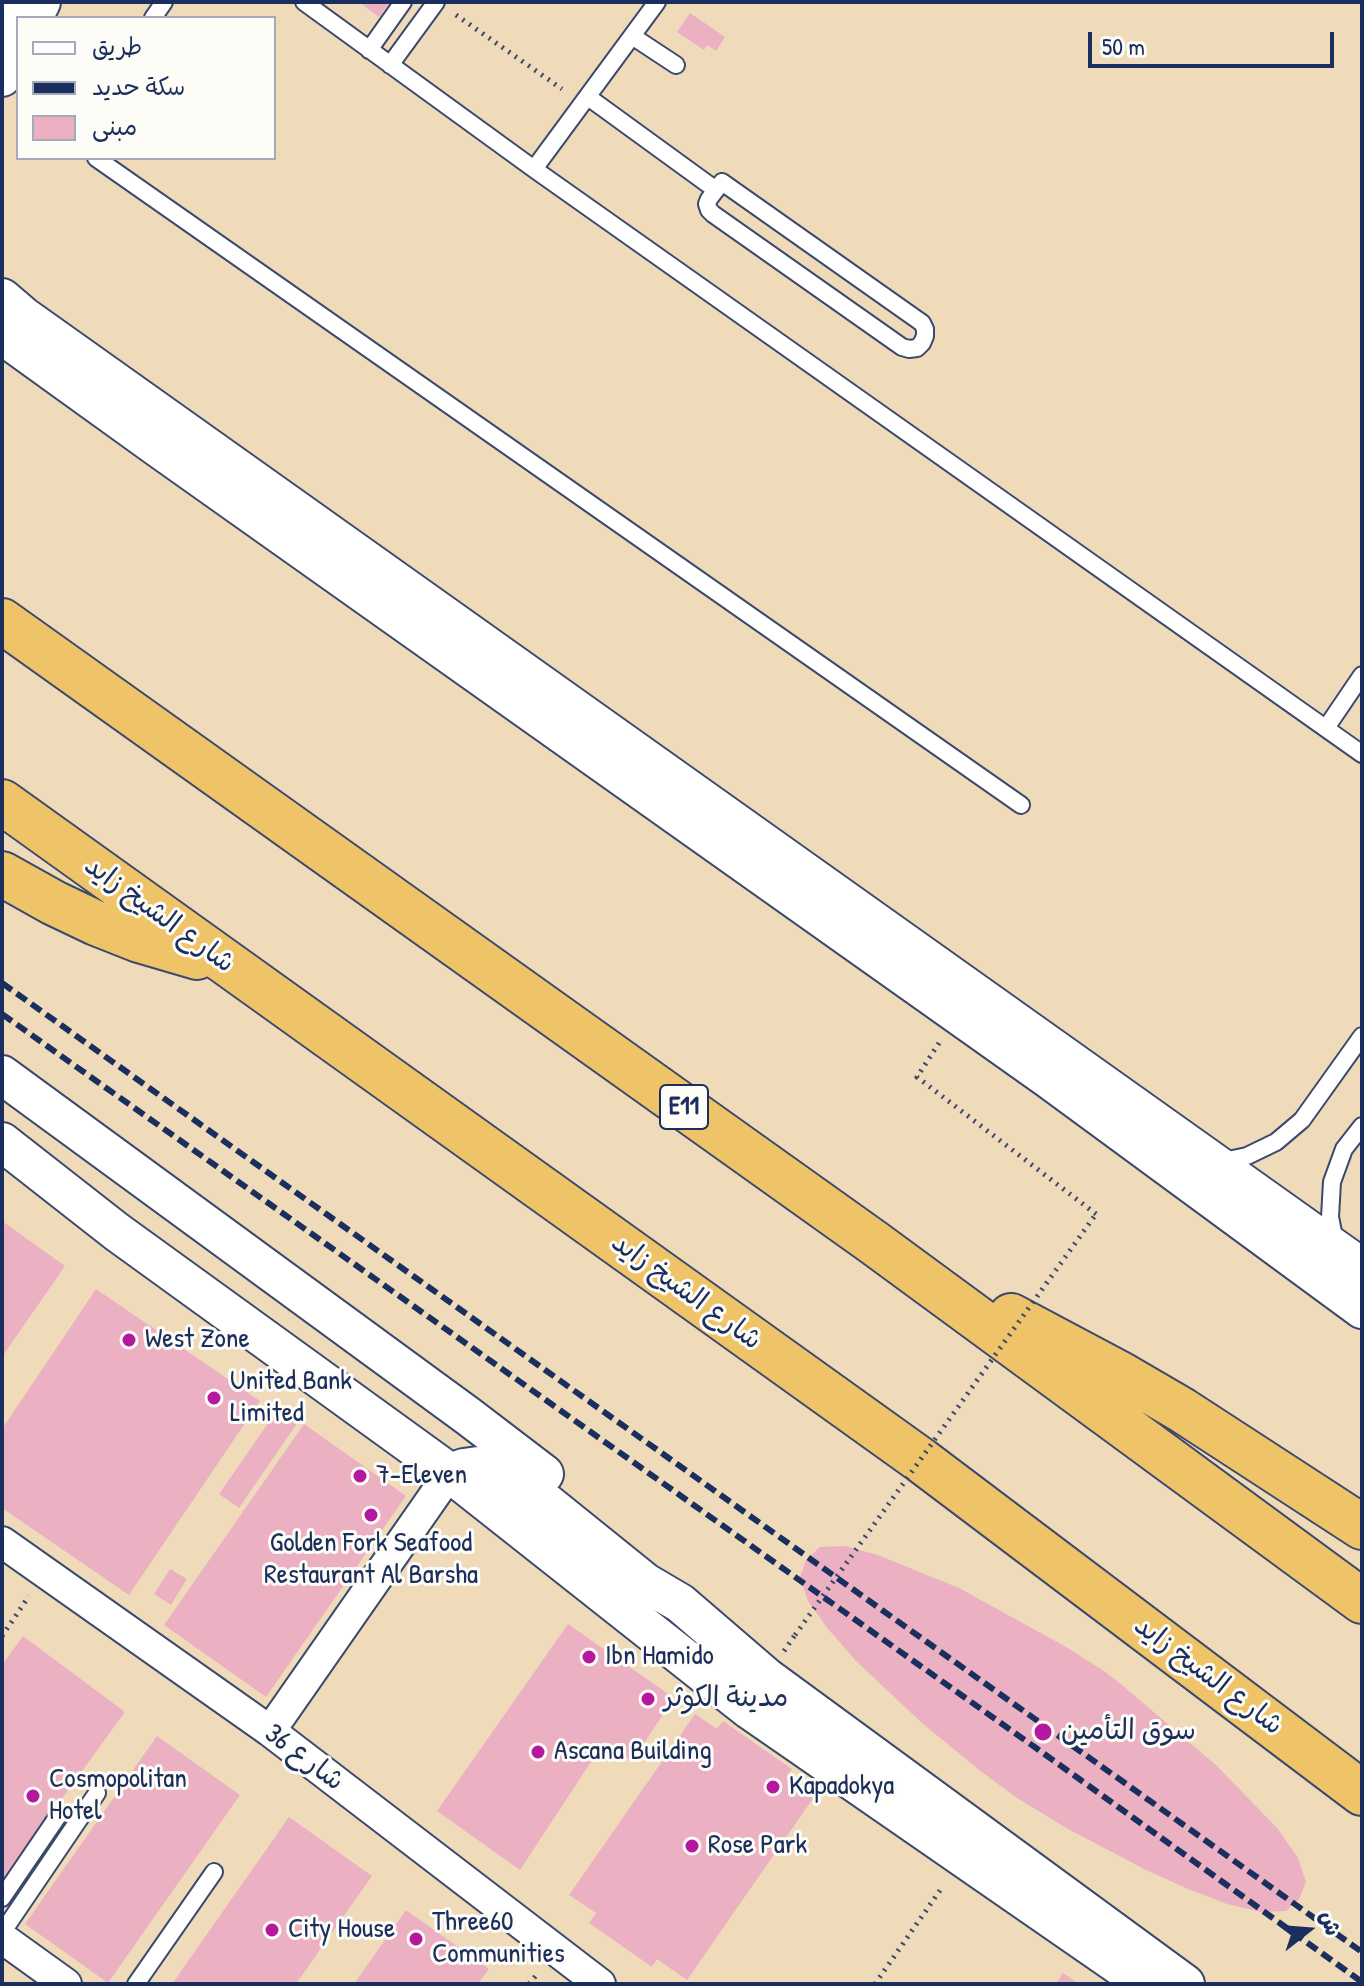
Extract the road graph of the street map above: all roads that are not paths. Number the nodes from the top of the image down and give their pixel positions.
1 (10, 2) edge
2 (304, 2) edge
3 (403, 2) edge
4 (657, 2) edge
5 (443, 6) edge
6 (2, 17) edge
7 (632, 36) junction
8 (16, 50) edge
9 (369, 50) junction
10 (390, 65) junction
11 (676, 65) dead end
12 (2, 77) edge
13 (585, 100) junction
14 (99, 160) edge
15 (534, 169) junction
16 (716, 190) junction
17 (870, 286) junction
18 (2, 298) edge
19 (852, 311) junction
20 (2, 335) edge
21 (2, 621) edge
22 (1362, 675) edge
23 (1326, 728) junction
24 (1362, 754) edge
25 (2, 802) edge
26 (1021, 805) dead end
27 (2, 874) edge
28 (228, 965) junction
29 (1362, 1036) edge
30 (1357, 1056) edge
31 (2, 1075) edge
32 (1362, 1126) edge
33 (2, 1142) edge
34 (1214, 1163) junction
35 (873, 1242) junction
36 (1350, 1260) edge
37 (1362, 1309) edge
38 (450, 1473) junction
39 (1362, 1527) edge
40 (2, 1542) edge
41 (1362, 1601) edge
42 (680, 1603) junction
43 (270, 1731) junction
44 (97, 1793) dead end
45 (1362, 1793) edge
46 (58, 1816) dead end
47 (214, 1872) dead end
48 (2, 1898) edge
49 (2, 1935) edge
50 (66, 1984) edge
51 (136, 1984) edge
52 (600, 1984) edge
53 (1146, 1984) edge
54 (1185, 1984) edge

1 - 6 street
2 - 9 lane
3 - 9 lane
4 - 7 lane
5 - 10 lane
7 - 11 lane
7 - 13 lane
8 - 12 street
9 - 10 lane
10 - 15 lane
13 - 15 lane
13 - 16 lane
14 - 26 lane
15 - 23 lane
16 - 17 lane
16 - 19 lane
17 - 19 lane
17 - 19 lane
18 - 34 street
20 - 37 street
21 - 35 highway, E11
22 - 23 lane
23 - 24 lane
25 - 28 highway, شارع الشيخ زايد
27 - 28 highway
28 - 45 highway, شارع الشيخ زايد
29 - 30 lane
30 - 34 lane
31 - 42 street
32 - 36 lane
33 - 38 street
34 - 36 street
35 - 39 highway
35 - 41 highway, E11
38 - 42 street
38 - 43 street
38 - 53 street
40 - 43 street, شارع 36
42 - 54 street
43 - 52 street, شارع 36
44 - 49 lane
46 - 48 lane
47 - 51 lane
49 - 50 street

